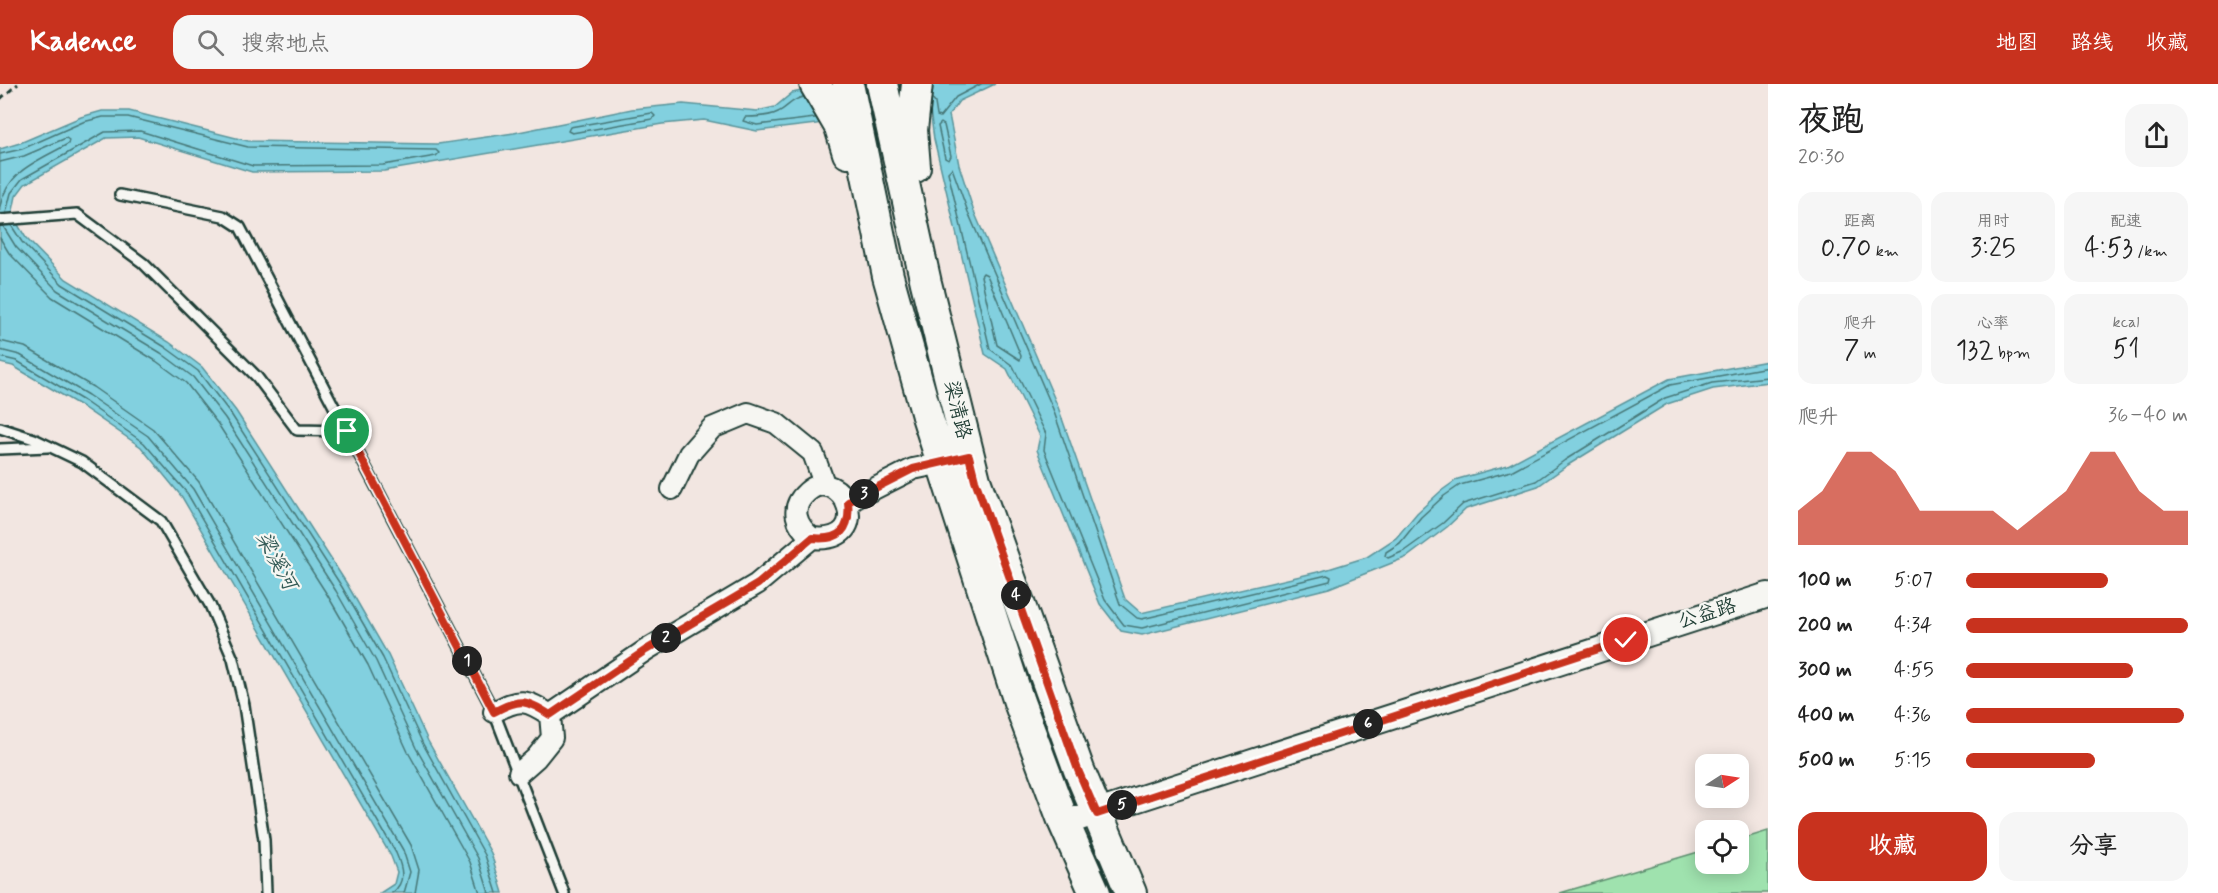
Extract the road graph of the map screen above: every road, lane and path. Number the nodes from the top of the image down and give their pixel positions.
1 (18, 84) edge
2 (815, 84) edge
3 (848, 84) edge
4 (882, 84) edge
5 (917, 84) edge
6 (0, 99) edge
7 (902, 131) junction
8 (120, 195) dead end
9 (0, 220) edge
10 (884, 255) junction
11 (0, 428) edge
12 (347, 431) junction
13 (52, 447) junction
14 (0, 449) edge
15 (955, 460) junction
16 (825, 486) junction
17 (672, 489) dead end
18 (848, 502) junction
19 (812, 538) junction
20 (1768, 595) edge
21 (494, 712) junction
22 (550, 715) junction
23 (519, 772) junction
24 (1097, 814) junction
25 (1064, 823) junction
26 (266, 893) edge
27 (564, 893) edge
28 (1095, 893) edge
29 (1131, 893) edge

1 - 6 path
2 - 10 main road
3 - 10 main road, 梁清路
4 - 7 main road
5 - 7 main road
7 - 15 main road, 梁清路
8 - 12 lane
9 - 12 lane
10 - 15 main road, 梁清路
11 - 13 lane
12 - 21 lane
13 - 14 lane
13 - 26 lane
15 - 18 street
15 - 24 main road, 梁清路
15 - 25 main road, 梁清路
16 - 17 street
16 - 18 street
16 - 19 street
18 - 19 street
19 - 22 street
20 - 24 street, 公益路
21 - 22 street
21 - 23 lane
22 - 23 street
23 - 27 lane
24 - 25 street, 公益路
24 - 29 main road, 梁清路
25 - 28 main road, 梁清路

